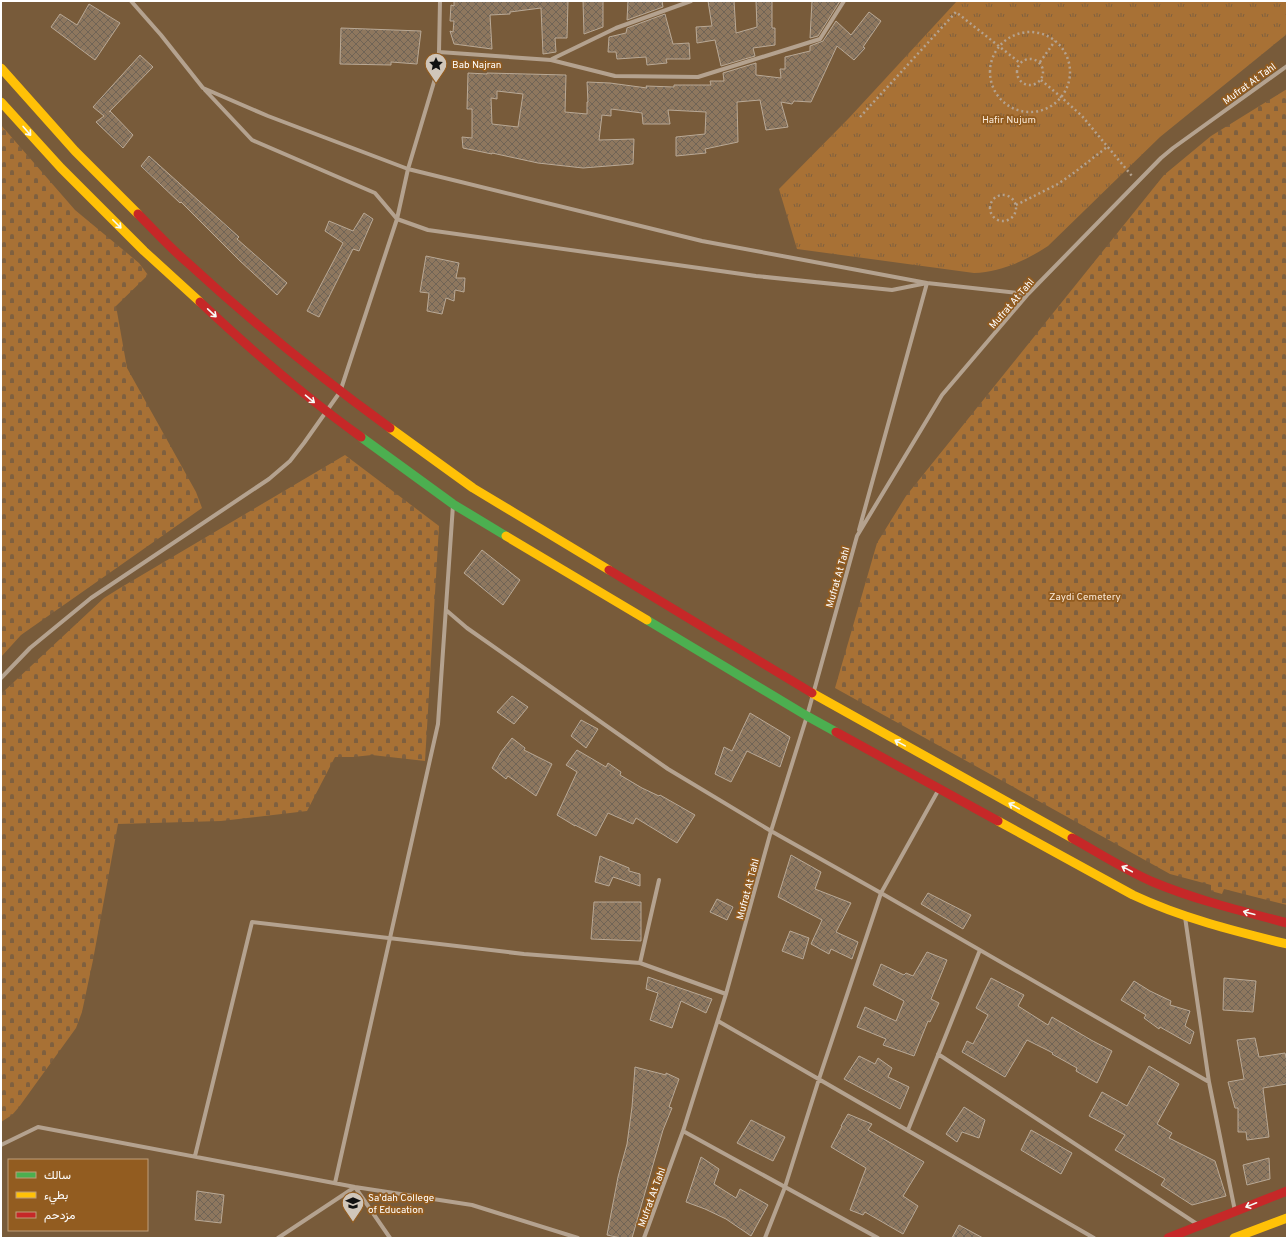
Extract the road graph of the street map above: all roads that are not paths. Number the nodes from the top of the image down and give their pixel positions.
1 (131, 1) edge
2 (440, 1) edge
3 (691, 1) edge
4 (844, 1) edge
5 (439, 52) junction
6 (551, 60) junction
7 (1287, 66) edge
8 (1, 68) edge
9 (203, 88) junction
10 (1, 102) edge
11 (408, 169) junction
12 (397, 219) junction
13 (927, 283) junction
14 (1028, 294) junction
15 (340, 392) junction
16 (326, 412) junction
17 (453, 504) junction
18 (857, 536) junction
19 (446, 610) junction
20 (1, 678) edge
21 (813, 694) junction
22 (806, 716) junction
23 (940, 789) junction
24 (771, 831) junction
25 (659, 880) dead end
26 (881, 893) junction
27 (1185, 916) junction
28 (1287, 923) edge
29 (390, 939) junction
30 (1287, 944) edge
31 (980, 950) junction
32 (640, 963) junction
33 (726, 994) junction
34 (718, 1021) junction
35 (938, 1054) junction
36 (819, 1079) junction
37 (1209, 1082) junction
38 (908, 1130) junction
39 (683, 1131) junction
40 (1, 1145) edge
41 (195, 1156) junction
42 (335, 1183) junction
43 (354, 1186) junction
44 (785, 1187) junction
45 (1287, 1191) edge
46 (1236, 1211) junction
47 (1287, 1218) edge
48 (1199, 1226) junction
49 (278, 1238) edge
50 (390, 1238) edge
51 (578, 1238) edge
52 (644, 1238) edge
53 (765, 1238) edge
54 (878, 1238) edge
55 (1094, 1238) edge
56 (1168, 1238) edge
57 (1234, 1238) edge

1 - 9 street
2 - 5 street
3 - 6 street
4 - 6 street
5 - 6 street
5 - 11 street
7 - 14 street, Mufrat At Tahl
8 - 15 main road
9 - 11 street
9 - 12 street
10 -> 16 main road
11 - 12 street
11 - 13 street
12 - 13 street
12 - 15 street
13 - 14 street
13 - 18 street
14 - 18 street, Mufrat At Tahl
15 - 16 street
15 - 21 main road
16 - 17 main road
16 - 20 street
17 - 19 street
17 - 22 main road
18 - 21 street, Mufrat At Tahl
19 - 24 street
19 - 29 street
21 - 22 street, Mufrat At Tahl
28 -> 21 main road
22 - 23 main road
22 - 24 street, Mufrat At Tahl
23 - 26 street
23 - 27 main road
24 - 26 street
24 - 33 street, Mufrat At Tahl
25 - 32 street
26 - 31 street
26 - 36 street
27 - 30 main road
27 - 37 street
29 - 32 street
29 - 41 street
29 - 42 street
31 - 35 street
31 - 37 street
32 - 33 street
33 - 34 street, Mufrat At Tahl
34 - 36 street
34 - 39 street, Mufrat At Tahl
35 - 38 street
35 - 48 street
36 - 38 street
36 - 44 street
37 - 46 street
38 - 55 street
39 - 44 street
39 - 52 street, Mufrat At Tahl
40 - 41 street
41 - 42 street
42 - 43 street
43 - 49 street
43 - 50 street
43 - 51 street
44 - 53 street
44 - 54 street
45 -> 46 main road
46 - 48 main road
47 - 57 main road
48 - 56 main road

